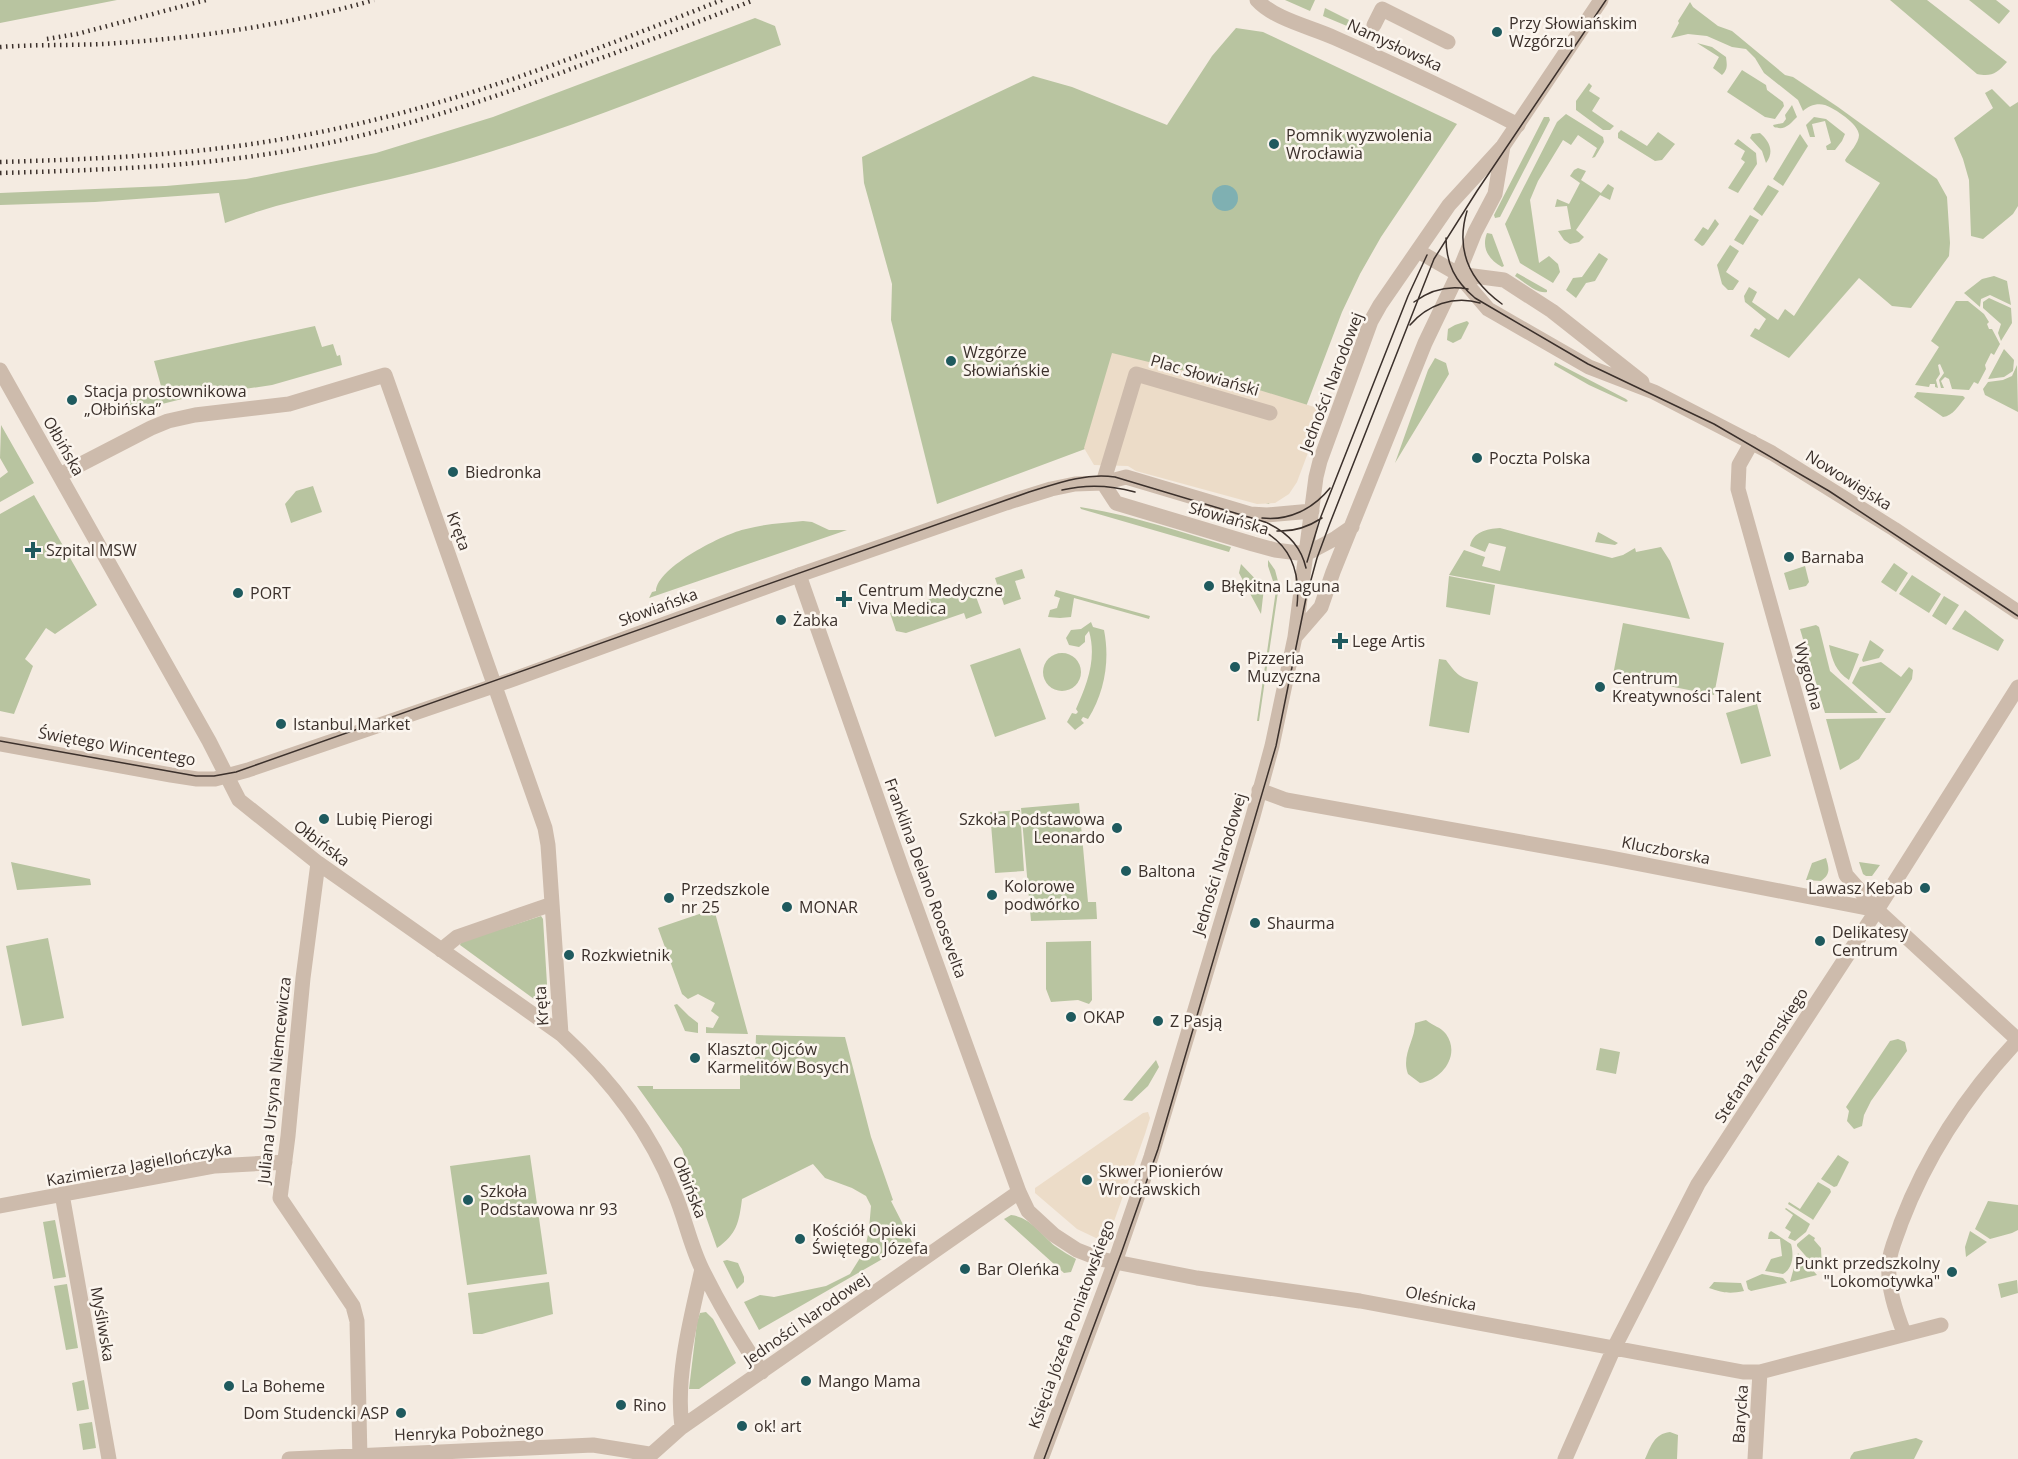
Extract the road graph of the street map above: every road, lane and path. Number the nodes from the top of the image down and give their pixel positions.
1 (1257, 0) edge
2 (1601, 0) edge
3 (1374, 25) dead end
4 (1448, 42) dead end
5 (1518, 125) junction
6 (1503, 146) junction
7 (1418, 251) junction
8 (1458, 274) junction
9 (0, 370) edge
10 (1654, 392) junction
11 (1270, 413) dead end
12 (1752, 442) junction
13 (60, 475) junction
14 (1103, 483) junction
15 (1312, 511) junction
16 (1352, 527) junction
17 (1306, 554) junction
18 (799, 575) junction
19 (2018, 612) edge
20 (1295, 637) junction
21 (496, 685) junction
22 (2018, 687) edge
23 (0, 744) edge
24 (228, 776) junction
25 (1259, 790) junction
26 (318, 863) junction
27 (552, 903) junction
28 (1877, 910) junction
29 (441, 950) junction
30 (561, 1034) junction
31 (2018, 1040) edge
32 (1179, 1065) joint
33 (285, 1162) junction
34 (1019, 1192) junction
35 (62, 1194) junction
36 (0, 1206) edge
37 (1115, 1262) junction
38 (702, 1269) junction
39 (1941, 1325) dead end
40 (1904, 1334) junction
41 (1614, 1348) junction
42 (762, 1372) junction
43 (1760, 1372) junction
44 (682, 1427) junction
45 (361, 1457) edge
46 (648, 1457) edge
47 (109, 1459) edge
48 (290, 1459) edge
49 (1041, 1459) edge
50 (1565, 1459) edge
51 (1755, 1459) edge

1 - 5 street, Namysłowska
2 - 5 street, Jedności Narodowej
3 - 4 street
5 - 6 street, Jedności Narodowej
6 - 7 street, Jedności Narodowej
6 - 8 street, Jedności Narodowej
7 - 8 street, Nowowiejska
7 - 15 street, Jedności Narodowej
8 - 10 street, Nowowiejska
8 - 10 street, Nowowiejska
8 - 16 street, Jedności Narodowej
9 - 13 street, Ołbińska
10 - 12 street, Nowowiejska
11 - 14 street, Plac Słowiański
12 - 19 street, Nowowiejska
12 - 28 street, Wygodna
13 - 21 street, Kręta
13 - 24 street, Ołbińska
14 - 15 street, Słowiańska
14 - 17 street, Słowiańska
14 - 18 street, Słowiańska
15 - 17 street, Jedności Narodowej
16 - 17 street
16 - 20 street, Jedności Narodowej
17 - 20 street, Jedności Narodowej
18 - 21 street, Słowiańska
18 - 34 street, Franklina Delano Roosevelta
20 - 25 street, Jedności Narodowej
21 - 24 street, Słowiańska
21 - 27 street, Kręta
22 - 28 street, Stefana Żeromskiego
23 - 24 street, Świętego Wincentego
24 - 26 street, Ołbińska
25 - 28 street, Kluczborska
25 - 32 street, Jedności Narodowej
26 - 29 street, Ołbińska
26 - 33 street, Juliana Ursyna Niemcewicza
27 - 29 street
27 - 30 street, Kręta
28 - 31 street
28 - 41 street, Stefana Żeromskiego
29 - 30 street, Ołbińska
30 - 38 street, Ołbińska
31 - 40 street
32 - 37 street, Księcia Józefa Poniatowskiego
33 - 35 street, Kazimierza Jagiellończyka
33 - 45 street, Juliana Ursyna Niemcewicza
34 - 37 street, Franklina Delano Roosevelta
34 - 42 street, Jedności Narodowej
35 - 36 street, Kazimierza Jagiellończyka
35 - 47 street, Myśliwska
37 - 41 street, Oleśnicka
37 - 49 street, Księcia Józefa Poniatowskiego
38 - 42 street, Ołbińska
38 - 44 street
39 - 40 street, Oleśnicka
40 - 43 street, Oleśnicka
41 - 43 street, Oleśnicka
41 - 50 street, Stefana Żeromskiego
42 - 44 street, Jedności Narodowej
43 - 51 street, Barycka
44 - 46 street, Jedności Narodowej
45 - 46 street, Henryka Pobożnego
45 - 48 street, Henryka Pobożnego

